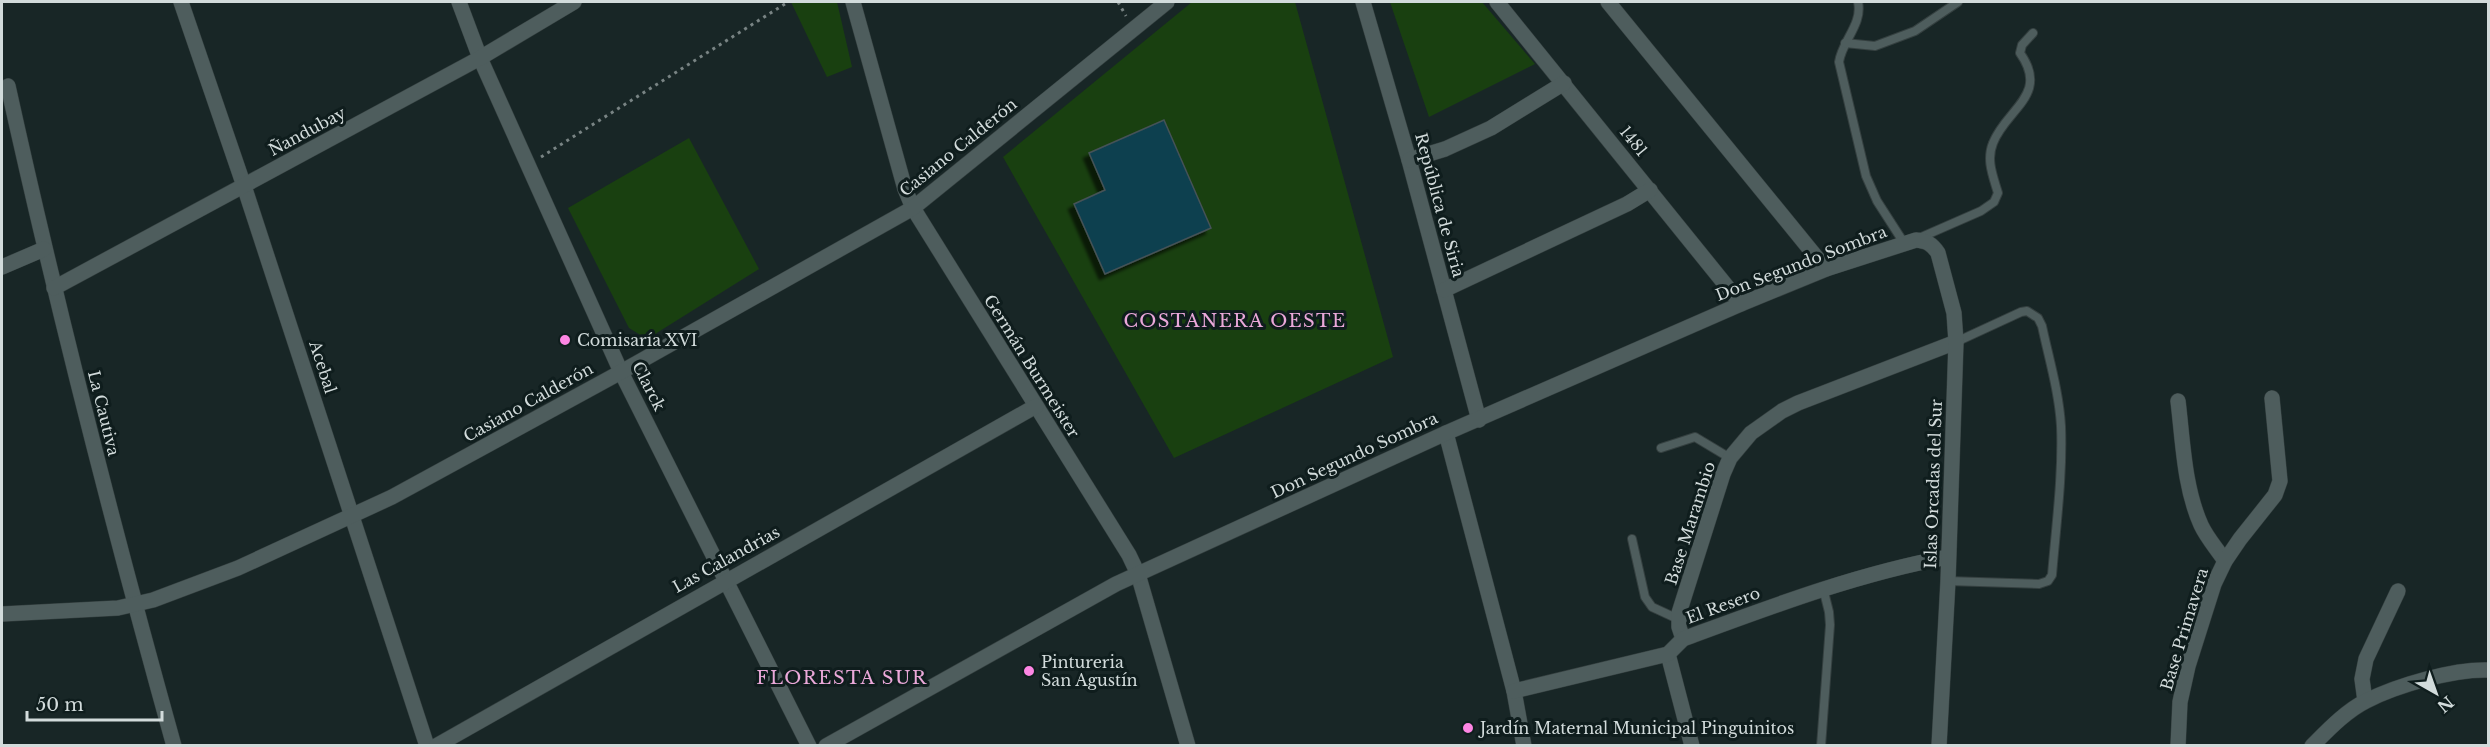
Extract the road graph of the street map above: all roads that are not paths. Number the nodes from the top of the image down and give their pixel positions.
1 (181, 2) edge
2 (459, 2) edge
3 (574, 2) edge
4 (853, 2) edge
5 (1167, 2) edge
6 (1363, 2) edge
7 (1497, 2) edge
8 (1608, 2) edge
9 (1857, 2) edge
10 (1958, 2) edge
11 (2033, 33) dead end
12 (1845, 43) junction
13 (480, 58) junction
14 (1564, 82) junction
15 (8, 86) dead end
16 (1409, 160) junction
17 (244, 186) junction
18 (1650, 190) junction
19 (913, 208) junction
20 (1910, 241) junction
21 (44, 249) junction
22 (2, 267) edge
23 (1826, 269) junction
24 (54, 288) junction
25 (1444, 290) junction
26 (1742, 304) junction
27 (1956, 342) junction
28 (621, 372) junction
29 (2272, 398) dead end
30 (2178, 401) dead end
31 (1036, 406) junction
32 (1479, 420) junction
33 (1446, 433) junction
34 (1661, 448) dead end
35 (1730, 458) junction
36 (352, 515) junction
37 (1632, 539) dead end
38 (1948, 557) junction
39 (2225, 561) junction
40 (1138, 574) junction
41 (727, 579) junction
42 (1948, 581) junction
43 (1823, 588) junction
44 (2398, 591) dead end
45 (135, 605) junction
46 (2, 614) edge
47 (1678, 619) junction
48 (1683, 639) junction
49 (1668, 654) junction
50 (2488, 670) edge
51 (1514, 691) junction
52 (2365, 701) junction
53 (174, 746) edge
54 (427, 746) edge
55 (436, 746) edge
56 (809, 746) edge
57 (826, 746) edge
58 (1188, 746) edge
59 (1524, 746) edge
60 (1692, 746) edge
61 (1821, 746) edge
62 (1939, 746) edge
63 (2178, 746) edge
64 (2312, 746) edge

1 - 17 street, Acebal
2 - 13 street, Clarck
3 - 13 street, Ñandubay
4 - 19 street, Germán Burmeister
5 - 19 street, Casiano Calderón
6 - 16 street, República de Siria
7 - 14 street, 1481
8 - 23 street
9 - 12 lane
10 - 12 lane
11 - 20 lane
12 - 20 lane
13 - 17 street, Ñandubay
13 - 28 street, Clarck
14 - 16 street
14 - 18 street, 1481
15 - 21 street, La Cautiva
16 - 25 street, República de Siria
17 - 24 street, Ñandubay
17 - 36 street, Acebal
18 - 25 street
18 - 26 street, 1481
19 - 28 street, Casiano Calderón
19 - 31 street, Germán Burmeister
20 - 23 street, Don Segundo Sombra
20 - 27 street, Islas Orcadas del Sur
21 - 22 street
21 - 24 street, La Cautiva
23 - 26 street, Don Segundo Sombra
24 - 45 street, La Cautiva
25 - 32 street, República de Siria
26 - 32 street, Don Segundo Sombra
27 - 35 street, Base Marambio
27 - 38 street, Islas Orcadas del Sur
27 - 42 lane
28 - 36 street, Casiano Calderón
28 - 41 street, Clarck
29 - 39 street, Base Primavera
30 - 39 street
31 - 40 street, Germán Burmeister
31 - 41 street, Las Calandrias
32 - 33 street, Don Segundo Sombra
33 - 40 street, Don Segundo Sombra
33 - 51 street
34 - 35 lane
35 - 47 street, Base Marambio
36 - 45 street, Casiano Calderón
36 - 54 street, Acebal
37 - 47 lane
38 - 42 street, Islas Orcadas del Sur
38 - 43 street, El Resero
39 - 63 street, Base Primavera
40 - 57 street, Don Segundo Sombra
40 - 58 street, Germán Burmeister
41 - 55 street, Las Calandrias
41 - 56 street, Clarck
42 - 62 street, Islas Orcadas del Sur
43 - 48 street, El Resero
43 - 61 lane
44 - 52 street
45 - 46 street, Casiano Calderón
45 - 53 street, La Cautiva
47 - 48 street
48 - 49 street, El Resero
49 - 51 street
49 - 60 street
50 - 52 street
51 - 59 street
52 - 64 street

